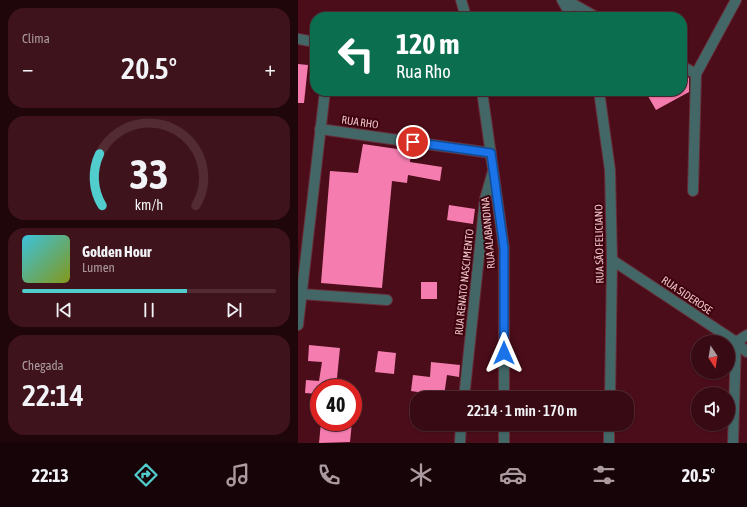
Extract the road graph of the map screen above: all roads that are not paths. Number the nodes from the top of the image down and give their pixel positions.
1 (461, 0) edge
2 (562, 0) edge
3 (566, 0) edge
4 (736, 0) edge
5 (465, 12) edge
6 (569, 12) edge
7 (587, 12) edge
8 (298, 39) edge
9 (310, 41) edge
10 (687, 69) edge
11 (696, 74) junction
12 (324, 96) edge
13 (483, 96) edge
14 (600, 96) edge
15 (320, 129) junction
16 (491, 153) junction
17 (493, 169) junction
18 (694, 192) dead end
19 (612, 260) junction
20 (387, 300) dead end
21 (300, 301) edge
22 (298, 325) edge
23 (747, 335) edge
24 (736, 342) junction
25 (747, 352) edge
26 (465, 391) edge
27 (504, 391) edge
28 (610, 391) edge
29 (461, 431) edge
30 (504, 431) edge
31 (609, 431) edge
32 (460, 443) edge
33 (504, 443) edge
34 (609, 443) edge
35 (733, 443) edge

1 - 5 street
2 - 6 street
3 - 7 street
4 - 11 street
8 - 9 street
10 - 11 street
11 - 18 street
12 - 15 street
13 - 16 street, RUA ALABANDINA
14 - 19 street, RUA SÃO FELICIANO
15 - 16 street, RUA RHO
15 - 21 street
16 - 17 street, RUA ALABANDINA
17 - 26 street, RUA RENATO NASCIMENTO
17 - 27 street, RUA ALABANDINA
19 - 24 street, RUA SIDEROSE
19 - 28 street, RUA SÃO FELICIANO
20 - 21 street
21 - 22 street
23 - 24 street
24 - 25 street, RUA SIDEROSE
24 - 35 street
29 - 32 street
30 - 33 street
31 - 34 street

